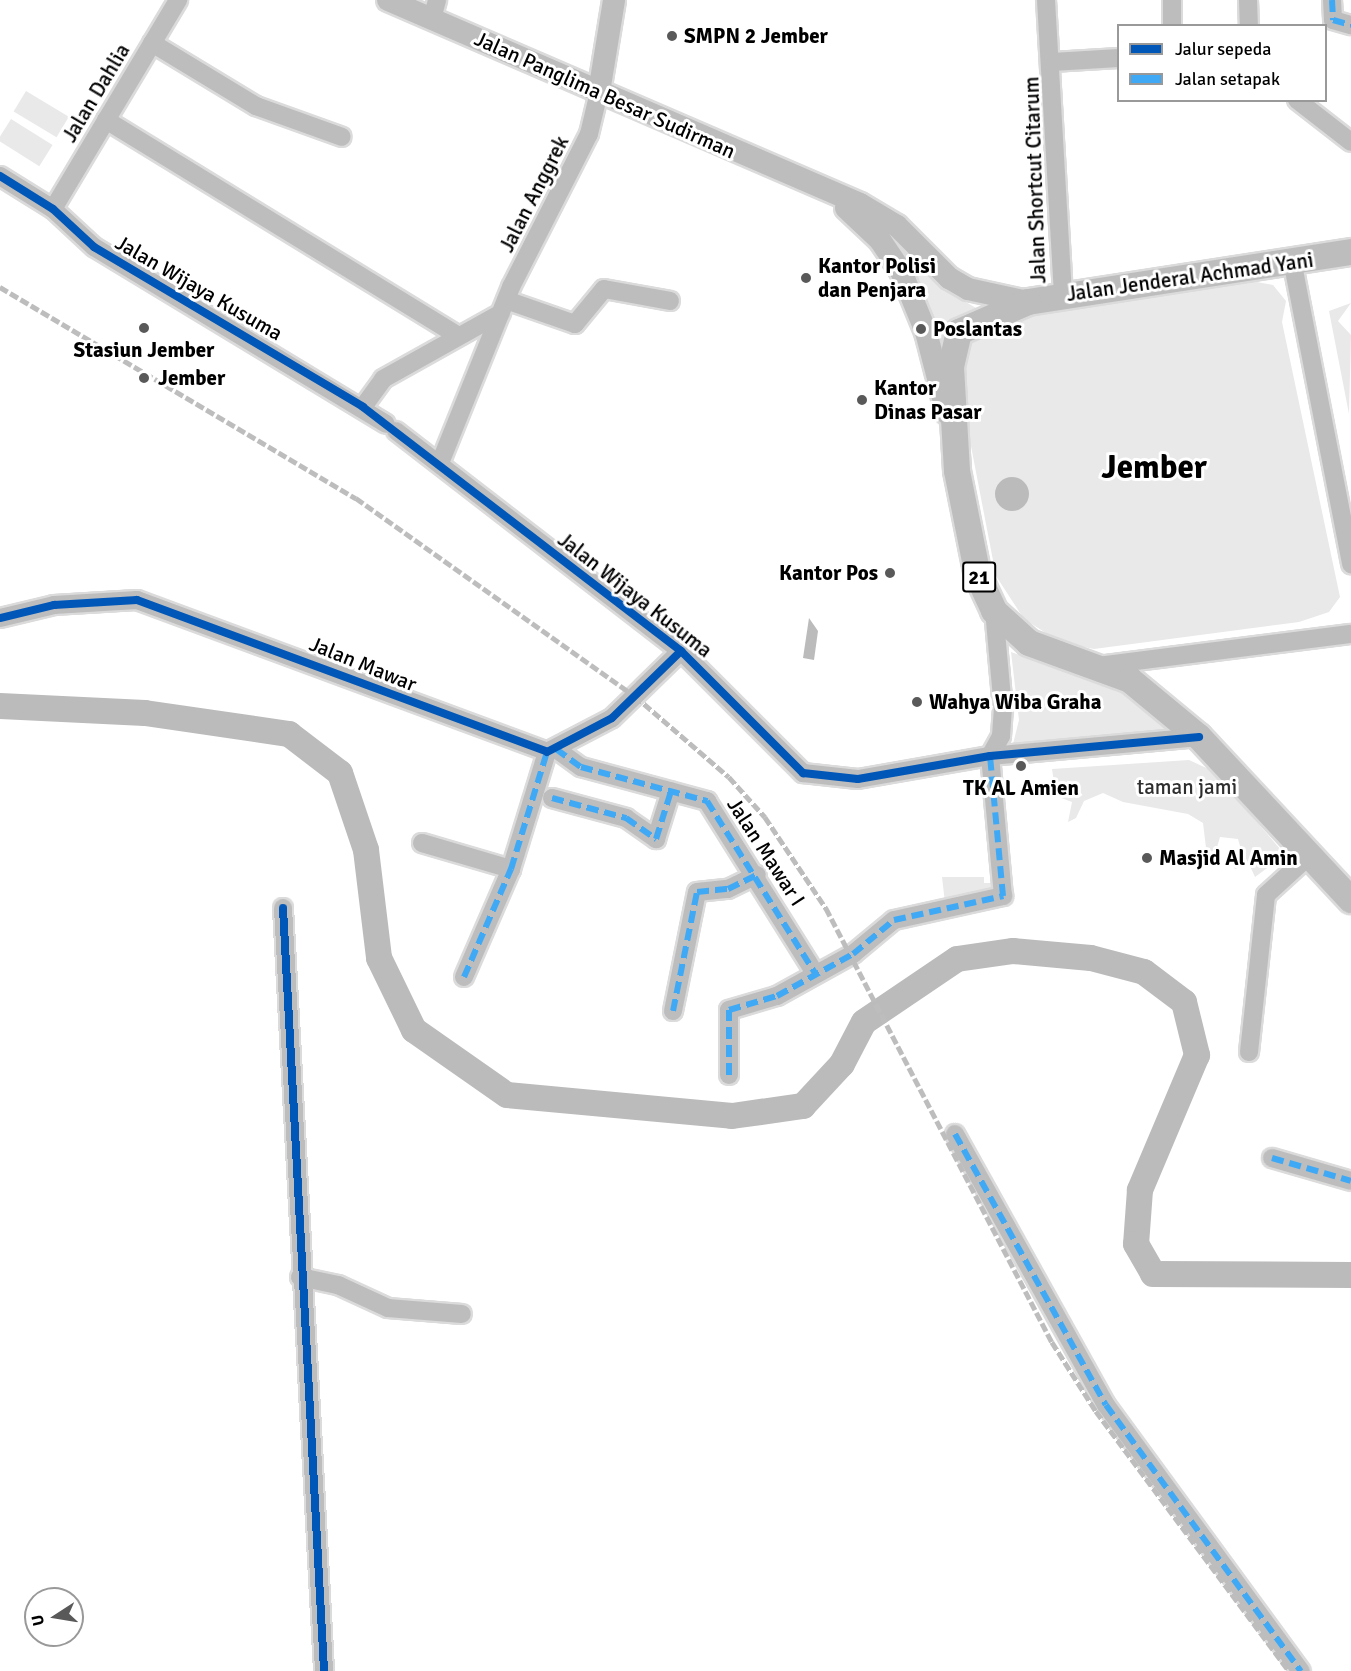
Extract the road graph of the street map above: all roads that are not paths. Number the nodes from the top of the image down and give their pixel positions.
1 (178, 0) edge
2 (388, 0) edge
3 (614, 0) edge
4 (1046, 0) edge
5 (1172, 0) edge
6 (1248, 0) edge
7 (1332, 0) edge
8 (435, 9) edge
9 (1172, 24) edge
10 (1249, 24) edge
11 (1351, 25) edge
12 (152, 43) junction
13 (1117, 58) edge
14 (1053, 62) junction
15 (599, 92) junction
16 (1300, 102) edge
17 (106, 120) junction
18 (342, 137) dead end
19 (1351, 142) edge
20 (0, 176) edge
21 (823, 188) junction
22 (53, 209) junction
23 (1351, 252) edge
24 (1293, 265) junction
25 (1063, 295) junction
26 (670, 301) dead end
27 (1028, 302) junction
28 (503, 307) junction
29 (457, 335) junction
30 (363, 407) junction
31 (951, 426) junction
32 (440, 463) junction
33 (1351, 564) edge
34 (994, 611) junction
35 (0, 618) edge
36 (1351, 634) edge
37 (681, 651) junction
38 (1093, 666) junction
39 (1199, 737) junction
40 (552, 751) junction
41 (990, 756) junction
42 (671, 791) junction
43 (552, 798) dead end
44 (422, 843) dead end
45 (1311, 854) junction
46 (511, 869) junction
47 (757, 875) junction
48 (1351, 900) edge
49 (283, 908) dead end
50 (815, 973) junction
51 (464, 977) dead end
52 (673, 1011) dead end
53 (1249, 1052) dead end
54 (729, 1075) dead end
55 (955, 1134) dead end
56 (1272, 1158) dead end
57 (1351, 1181) edge
58 (300, 1277) junction
59 (462, 1314) dead end
60 (324, 1671) edge
61 (1301, 1671) edge

1 - 12 street, Jalan Dahlia
2 - 8 main road, Jalan Panglima Besar Sudirman
3 - 15 main road
4 - 14 street, Jalan Shortcut Citarum
5 - 9 street
6 - 10 street
7 - 11 street
8 - 15 main road, Jalan Panglima Besar Sudirman
12 - 17 street, Jalan Dahlia
12 - 18 street
13 - 14 street
14 - 25 street, Jalan Shortcut Citarum
15 - 21 main road, Jalan Panglima Besar Sudirman
15 - 28 street, Jalan Anggrek
16 - 19 street
17 - 22 street, Jalan Dahlia
17 - 29 street
20 - 22 street, Jalan Wijaya Kusuma
21 - 27 main road, Jalan Panglima Besar Sudirman
21 - 31 main road, Jalan Panglima Besar Sudirman
22 - 30 street, Jalan Wijaya Kusuma
23 - 24 highway, Jalan Jenderal Achmad Yani / 21
24 - 25 highway, Jalan Jenderal Achmad Yani / 21
24 - 33 street
25 - 27 highway, Jalan Jenderal Achmad Yani / 21
26 - 28 street
27 - 31 highway, 21
28 - 29 street
28 - 32 street, Jalan Anggrek
29 - 30 street
30 - 32 street, Jalan Wijaya Kusuma
31 - 34 highway, 21
32 - 37 street, Jalan Wijaya Kusuma
34 - 38 highway, 21
34 - 41 street
35 - 40 street, Jalan Mawar
36 - 38 street
37 - 40 street
37 - 41 street, Jalan Wijaya Kusuma
38 - 39 highway, 21
39 - 41 street, Jalan Wijaya Kusuma
39 - 45 highway, 21
40 - 42 street, Jalan Mawar I
40 - 46 street
41 - 50 street
42 - 43 street
42 - 47 street, Jalan Mawar I
44 - 46 street
45 - 48 highway, 21
45 - 53 street
46 - 51 street
47 - 50 street, Jalan Mawar I
47 - 52 street
49 - 58 street
50 - 54 street
55 - 61 street
56 - 57 street
58 - 59 street
58 - 60 street

